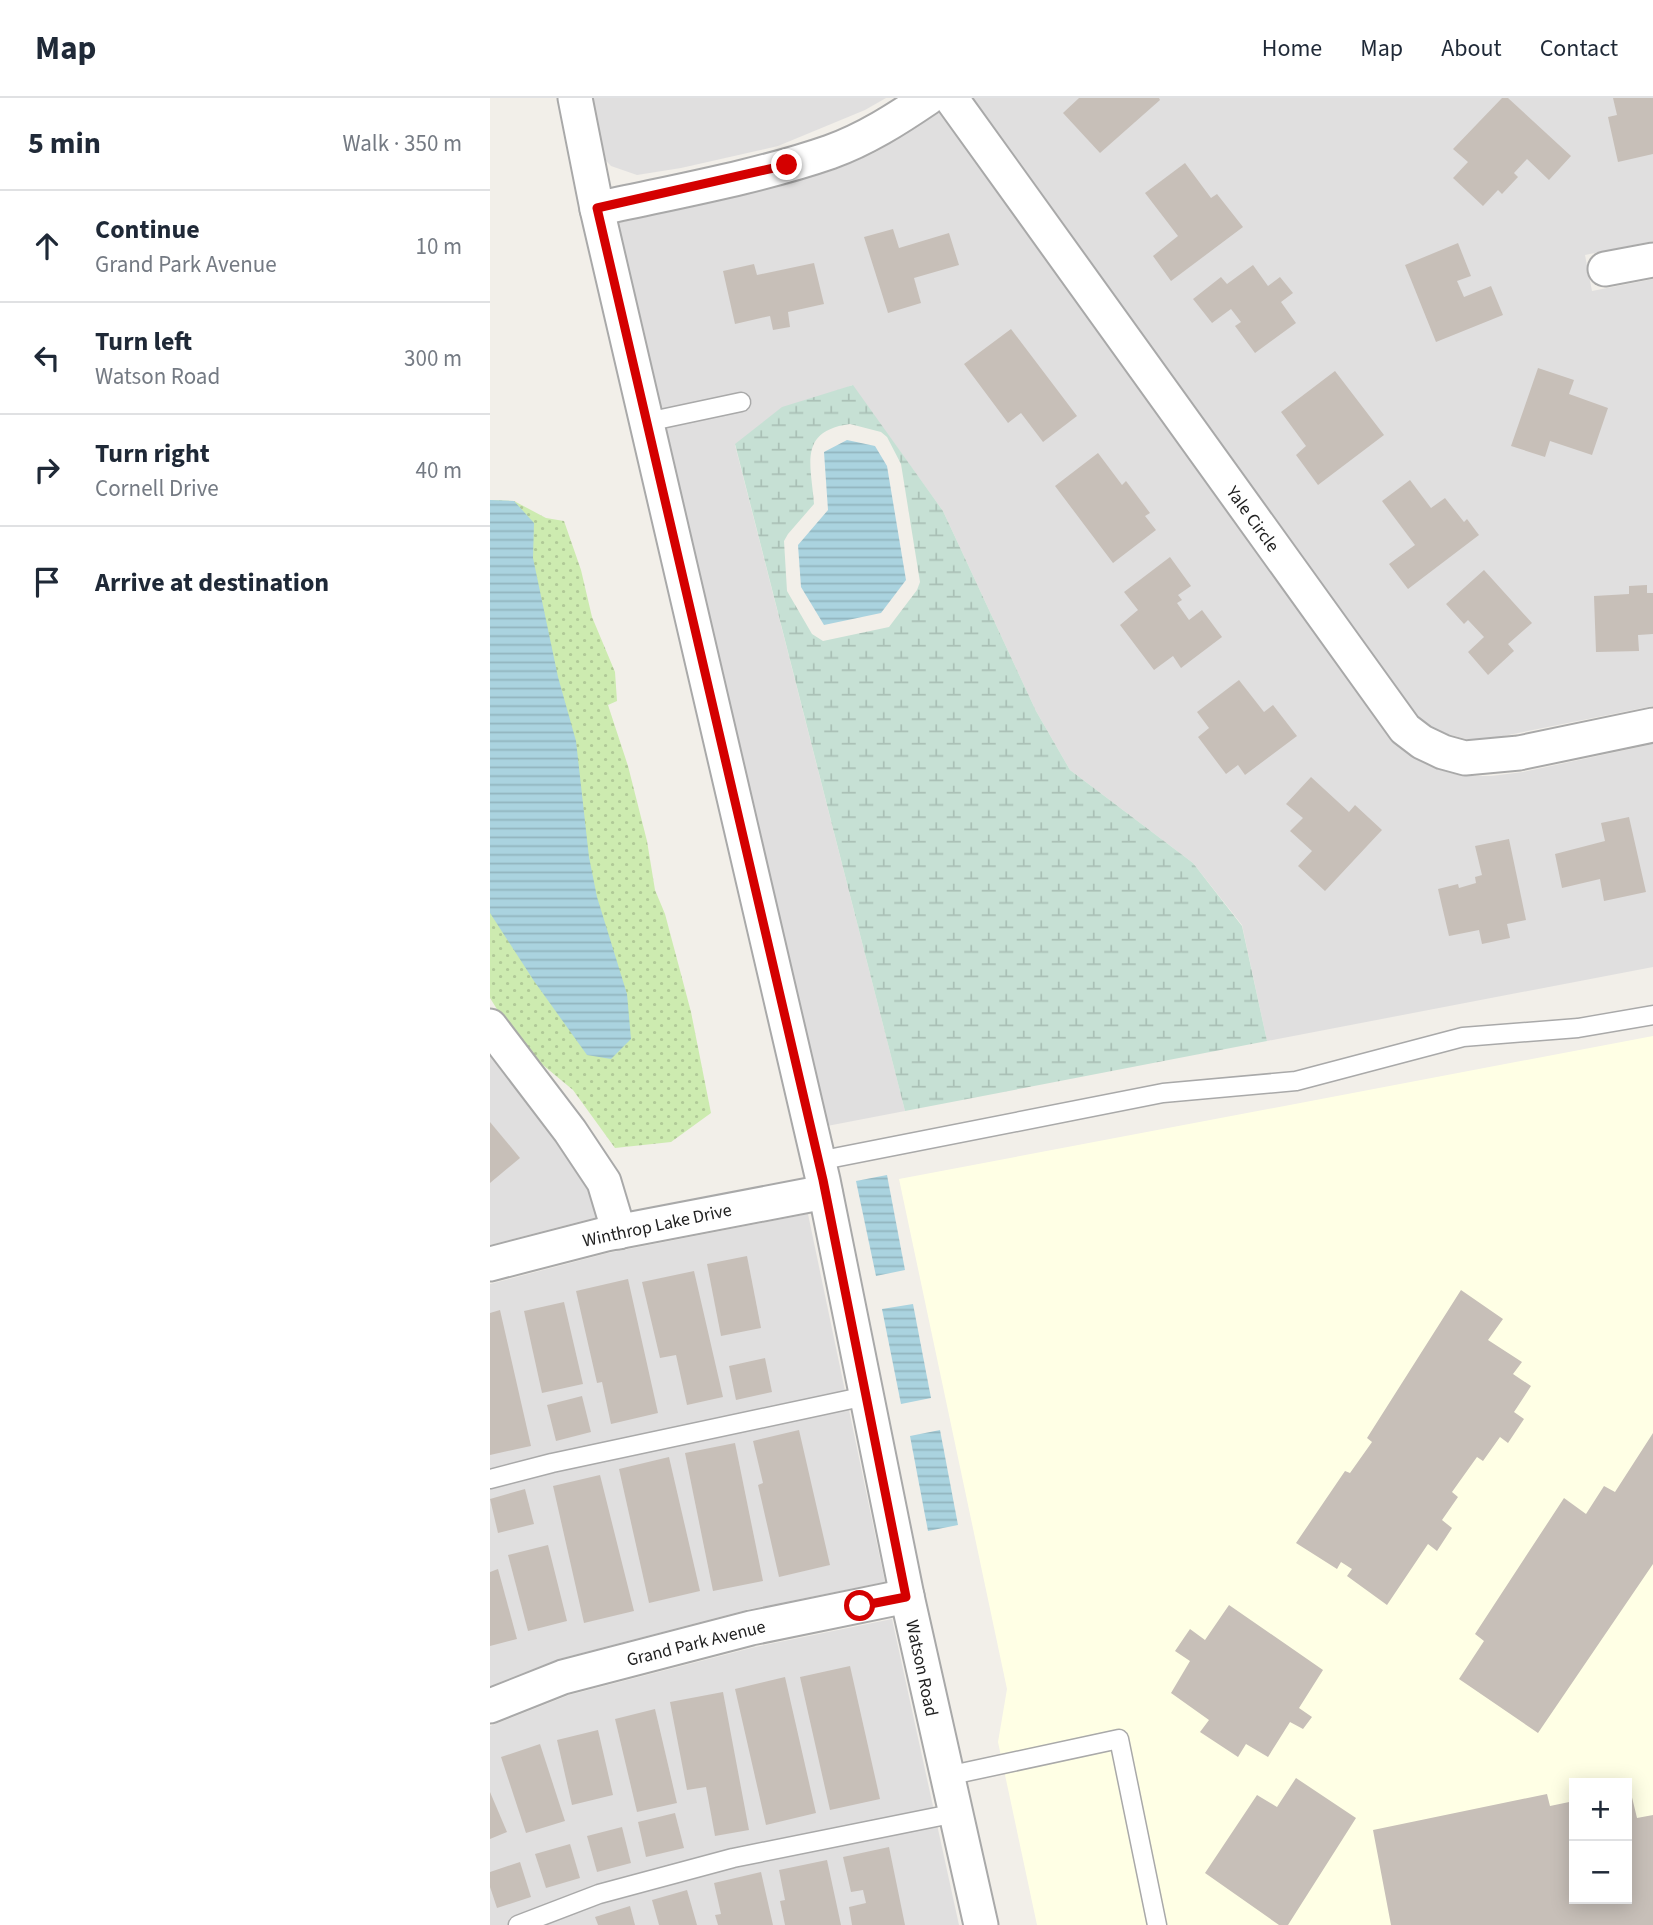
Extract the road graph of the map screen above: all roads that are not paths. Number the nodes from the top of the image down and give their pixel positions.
1 (575, 98) edge
2 (928, 98) edge
3 (951, 98) edge
4 (597, 208) junction
5 (1653, 260) edge
6 (1605, 270) dead end
7 (741, 402) dead end
8 (647, 422) junction
9 (1653, 725) edge
10 (1653, 1015) edge
11 (490, 1026) edge
12 (822, 1176) junction
13 (619, 1232) junction
14 (490, 1264) edge
15 (866, 1396) junction
16 (490, 1479) edge
17 (906, 1597) junction
18 (490, 1706) edge
19 (947, 1776) junction
20 (956, 1813) junction
21 (518, 1925) edge
22 (981, 1925) edge
23 (1157, 1925) edge

1 - 4 street, Watson Road
2 - 4 street
3 - 9 street, Yale Circle
4 - 8 street, Watson Road
5 - 6 street
7 - 8 lane
8 - 12 street, Watson Road
10 - 12 lane
11 - 13 street
12 - 13 street, Winthrop Lake Drive
12 - 15 street, Watson Road
13 - 14 street, Winthrop Lake Drive
15 - 16 lane
15 - 17 street, Watson Road
17 - 18 street, Grand Park Avenue
17 - 19 street, Watson Road
19 - 20 street, Watson Road
19 - 23 lane
20 - 21 lane
20 - 22 street, Watson Road

